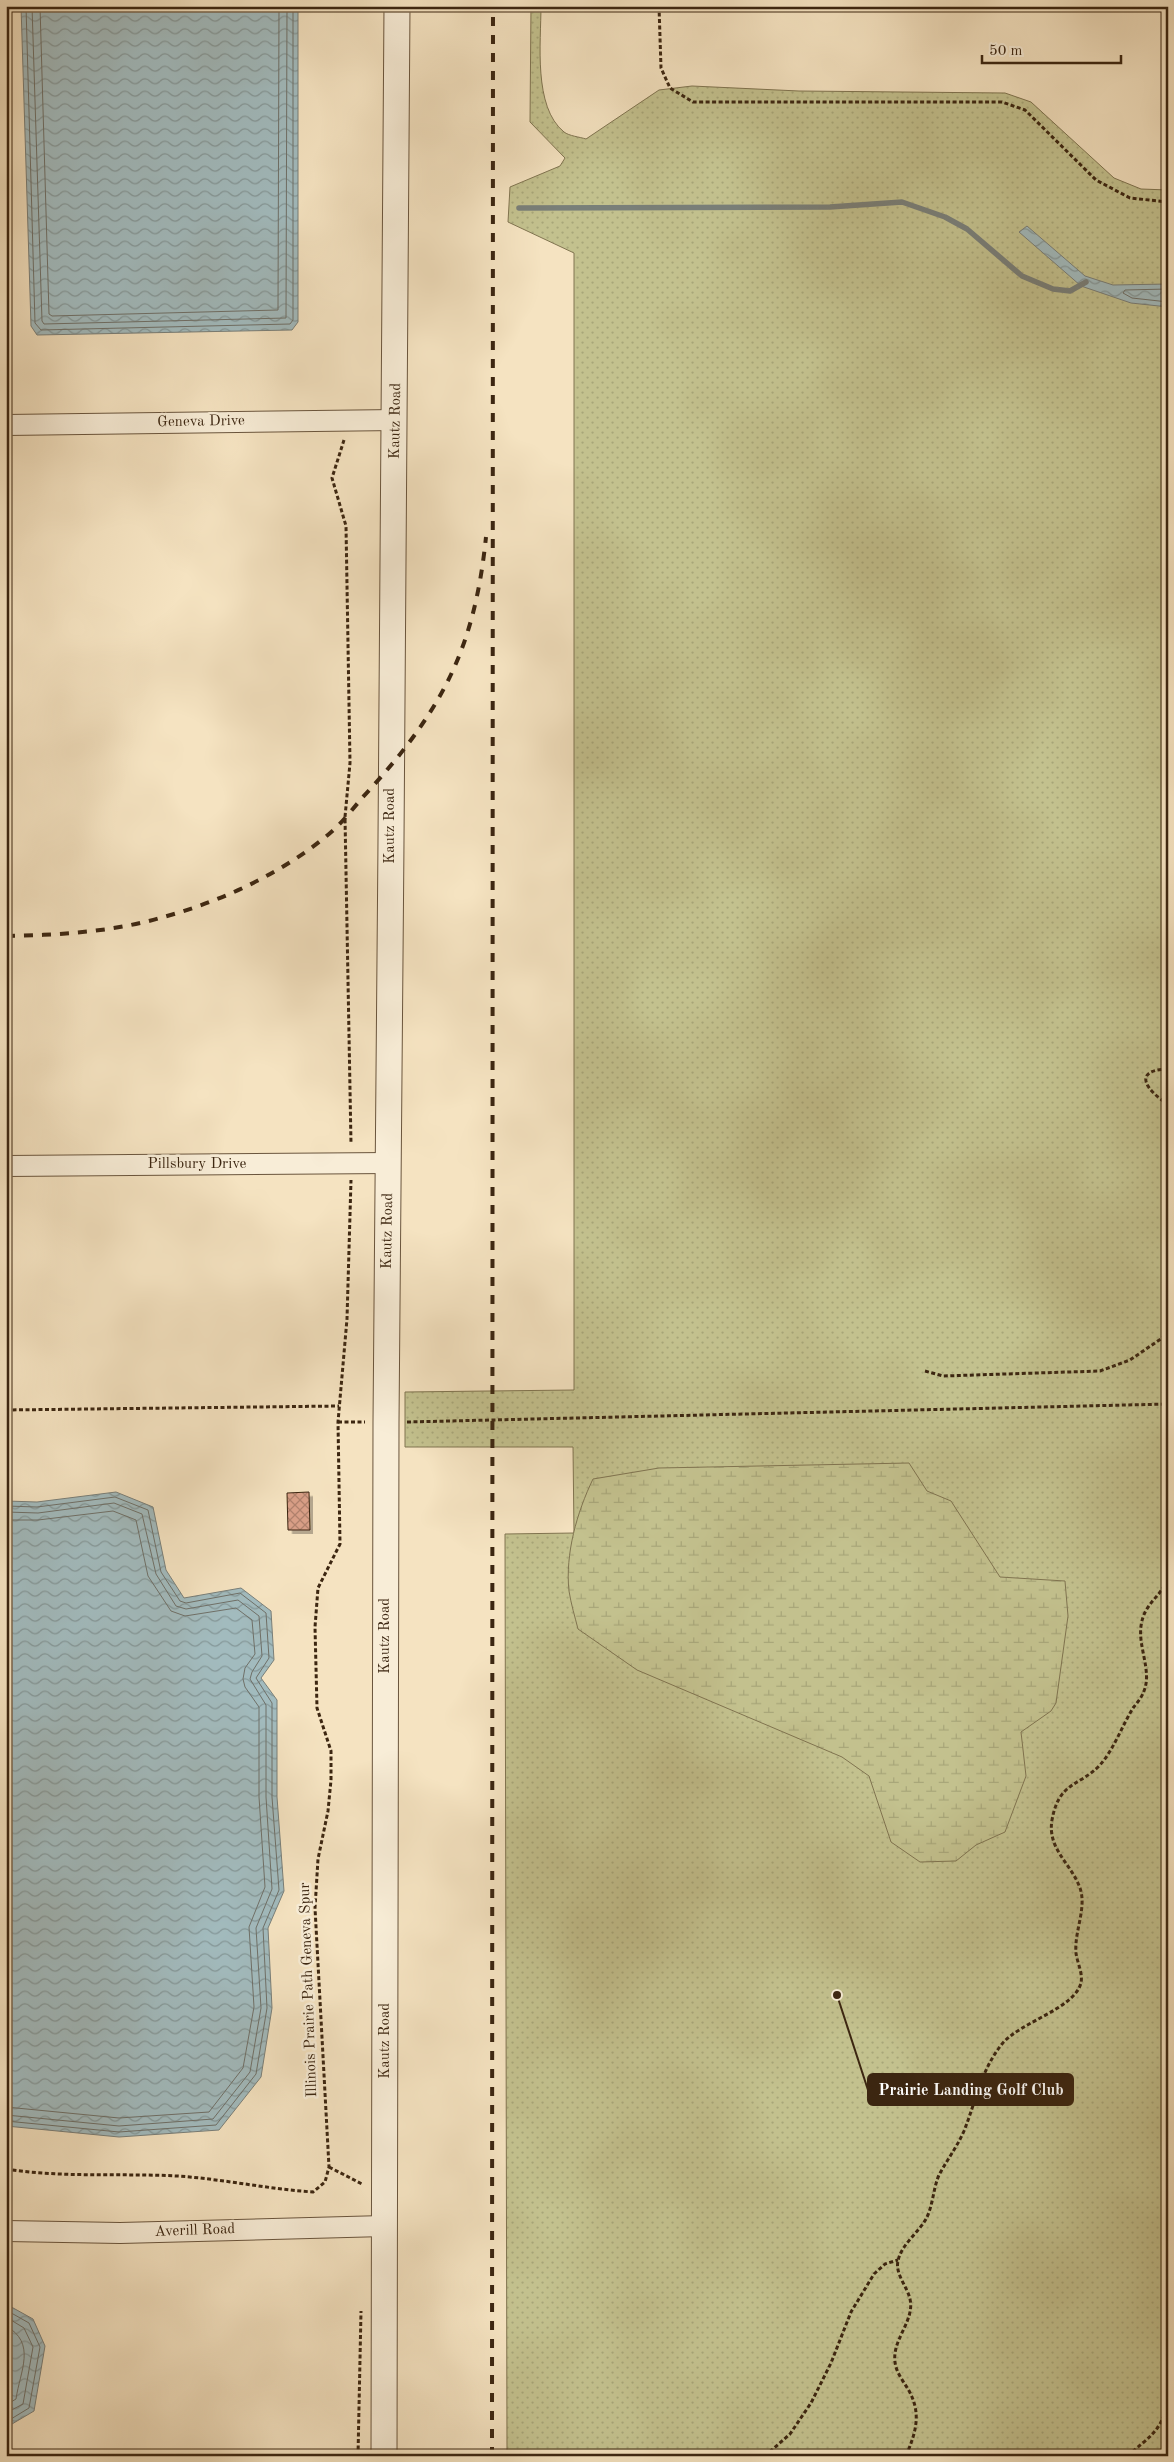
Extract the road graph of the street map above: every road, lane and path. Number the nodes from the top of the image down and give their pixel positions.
1 (397, 6) edge
2 (660, 6) edge
3 (1168, 202) edge
4 (351, 420) junction
5 (396, 420) junction
6 (6, 425) edge
7 (1168, 1069) edge
8 (1168, 1104) edge
9 (352, 1164) junction
10 (389, 1164) junction
11 (6, 1166) edge
12 (1168, 1334) edge
13 (925, 1371) dead end
14 (1168, 1404) edge
15 (339, 1406) junction
16 (6, 1410) edge
17 (338, 1422) junction
18 (386, 1422) junction
19 (1168, 1538) edge
20 (1168, 1548) edge
21 (1168, 1579) edge
22 (328, 2167) junction
23 (6, 2169) edge
24 (364, 2186) dead end
25 (384, 2226) junction
26 (6, 2231) edge
27 (898, 2260) junction
28 (362, 2303) dead end
29 (1168, 2406) edge
30 (358, 2456) edge
31 (384, 2456) edge
32 (765, 2456) edge
33 (906, 2456) edge
34 (1128, 2456) edge

1 - 5 street, Kautz Road
2 - 3 path
4 - 5 street, Geneva Drive
4 - 6 street, Geneva Drive
4 - 9 path, Illinois Prairie Path Geneva Spur
5 - 10 street, Kautz Road
7 - 8 path
9 - 10 street, Pillsbury Drive
9 - 11 street, Pillsbury Drive
9 - 15 path, Illinois Prairie Path Geneva Spur
10 - 18 street, Kautz Road
12 - 13 path
14 - 18 path
15 - 16 path
15 - 17 path, Illinois Prairie Path Geneva Spur
17 - 18 path
17 - 22 path, Illinois Prairie Path Geneva Spur
18 - 25 street, Kautz Road
19 - 20 path
21 - 27 path
22 - 23 path, Illinois Prairie Path Geneva Spur
22 - 24 path
25 - 26 street, Averill Road
25 - 31 street, Kautz Road
27 - 32 path
27 - 33 path
28 - 30 path
29 - 34 path

